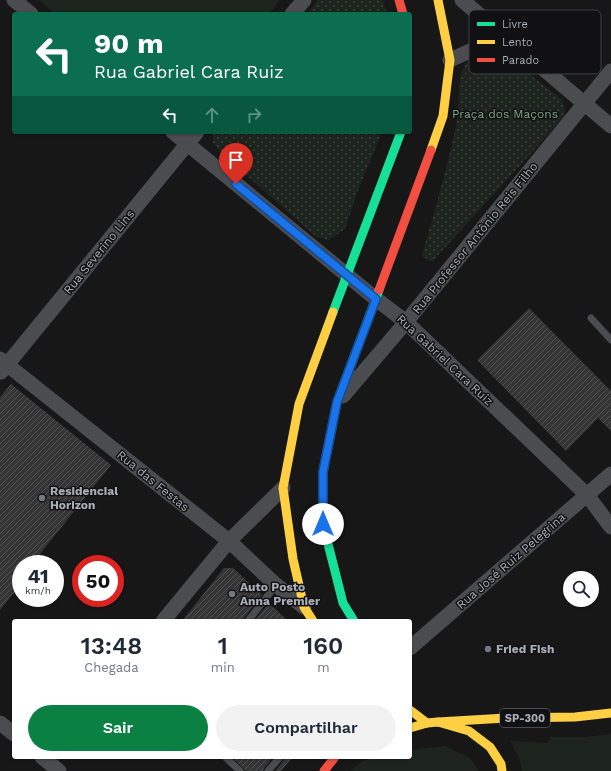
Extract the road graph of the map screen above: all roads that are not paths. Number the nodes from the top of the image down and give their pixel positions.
1 (14, 0) edge
2 (304, 0) edge
3 (400, 0) edge
4 (438, 0) edge
5 (469, 2) edge
6 (477, 10) edge
7 (29, 12) edge
8 (294, 12) edge
9 (403, 12) edge
10 (469, 51) edge
11 (450, 60) junction
12 (611, 71) edge
13 (549, 74) edge
14 (585, 103) junction
15 (611, 126) edge
16 (175, 134) edge
17 (195, 134) edge
18 (400, 134) edge
19 (187, 144) junction
20 (347, 275) junction
21 (376, 299) junction
22 (591, 318) dead end
23 (406, 322) junction
24 (611, 340) edge
25 (2, 365) edge
26 (337, 402) junction
27 (611, 474) edge
28 (284, 488) junction
29 (587, 495) junction
30 (611, 526) edge
31 (229, 542) junction
32 (276, 585) junction
33 (304, 607) junction
34 (165, 619) edge
35 (250, 619) edge
36 (312, 619) edge
37 (353, 619) edge
38 (412, 646) edge
39 (412, 712) edge
40 (611, 713) edge
41 (438, 722) junction
42 (0, 723) edge
43 (427, 723) junction
44 (412, 727) edge
45 (12, 732) edge
46 (227, 759) edge
47 (278, 759) edge
48 (333, 759) edge
49 (44, 761) edge
50 (59, 771) edge
51 (240, 771) edge
52 (268, 771) edge
53 (324, 771) edge
54 (502, 771) edge

1 - 7 street
2 - 8 street
3 - 9 main road
4 - 11 main road
5 - 6 street
10 - 11 street
11 - 21 main road
12 - 14 street, Rua Professor Antônio Reis Filho
13 - 14 street
14 - 15 street
14 - 23 street, Rua Professor Antônio Reis Filho
16 - 19 street, Rua Gabriel Cara Ruiz
17 - 19 street, Rua Severino Lins
18 - 20 main road
19 - 20 street, Rua Gabriel Cara Ruiz
19 - 25 street, Rua Severino Lins
20 - 21 street, Rua Gabriel Cara Ruiz
20 - 28 main road
21 - 23 street, Rua Gabriel Cara Ruiz
21 - 26 main road
22 - 24 lane
23 - 26 street, Rua Professor Antônio Reis Filho
23 - 29 street, Rua Gabriel Cara Ruiz
25 - 31 street, Rua das Festas
26 - 37 main road
27 - 29 street, Rua José Ruiz Pelegrina
28 - 31 street
28 - 33 main road
29 - 30 street, Rua Gabriel Cara Ruiz
29 - 38 street, Rua José Ruiz Pelegrina
31 - 32 street, Rua das Festas
31 - 34 street
32 - 33 street, Rua das Festas
32 - 35 lane
33 - 36 main road
39 - 43 main road
40 - 41 main road, SP-300
41 - 43 main road
41 - 54 main road
42 - 45 street
43 - 44 main road
46 - 51 lane
47 - 52 lane
48 - 53 main road
49 - 50 street

